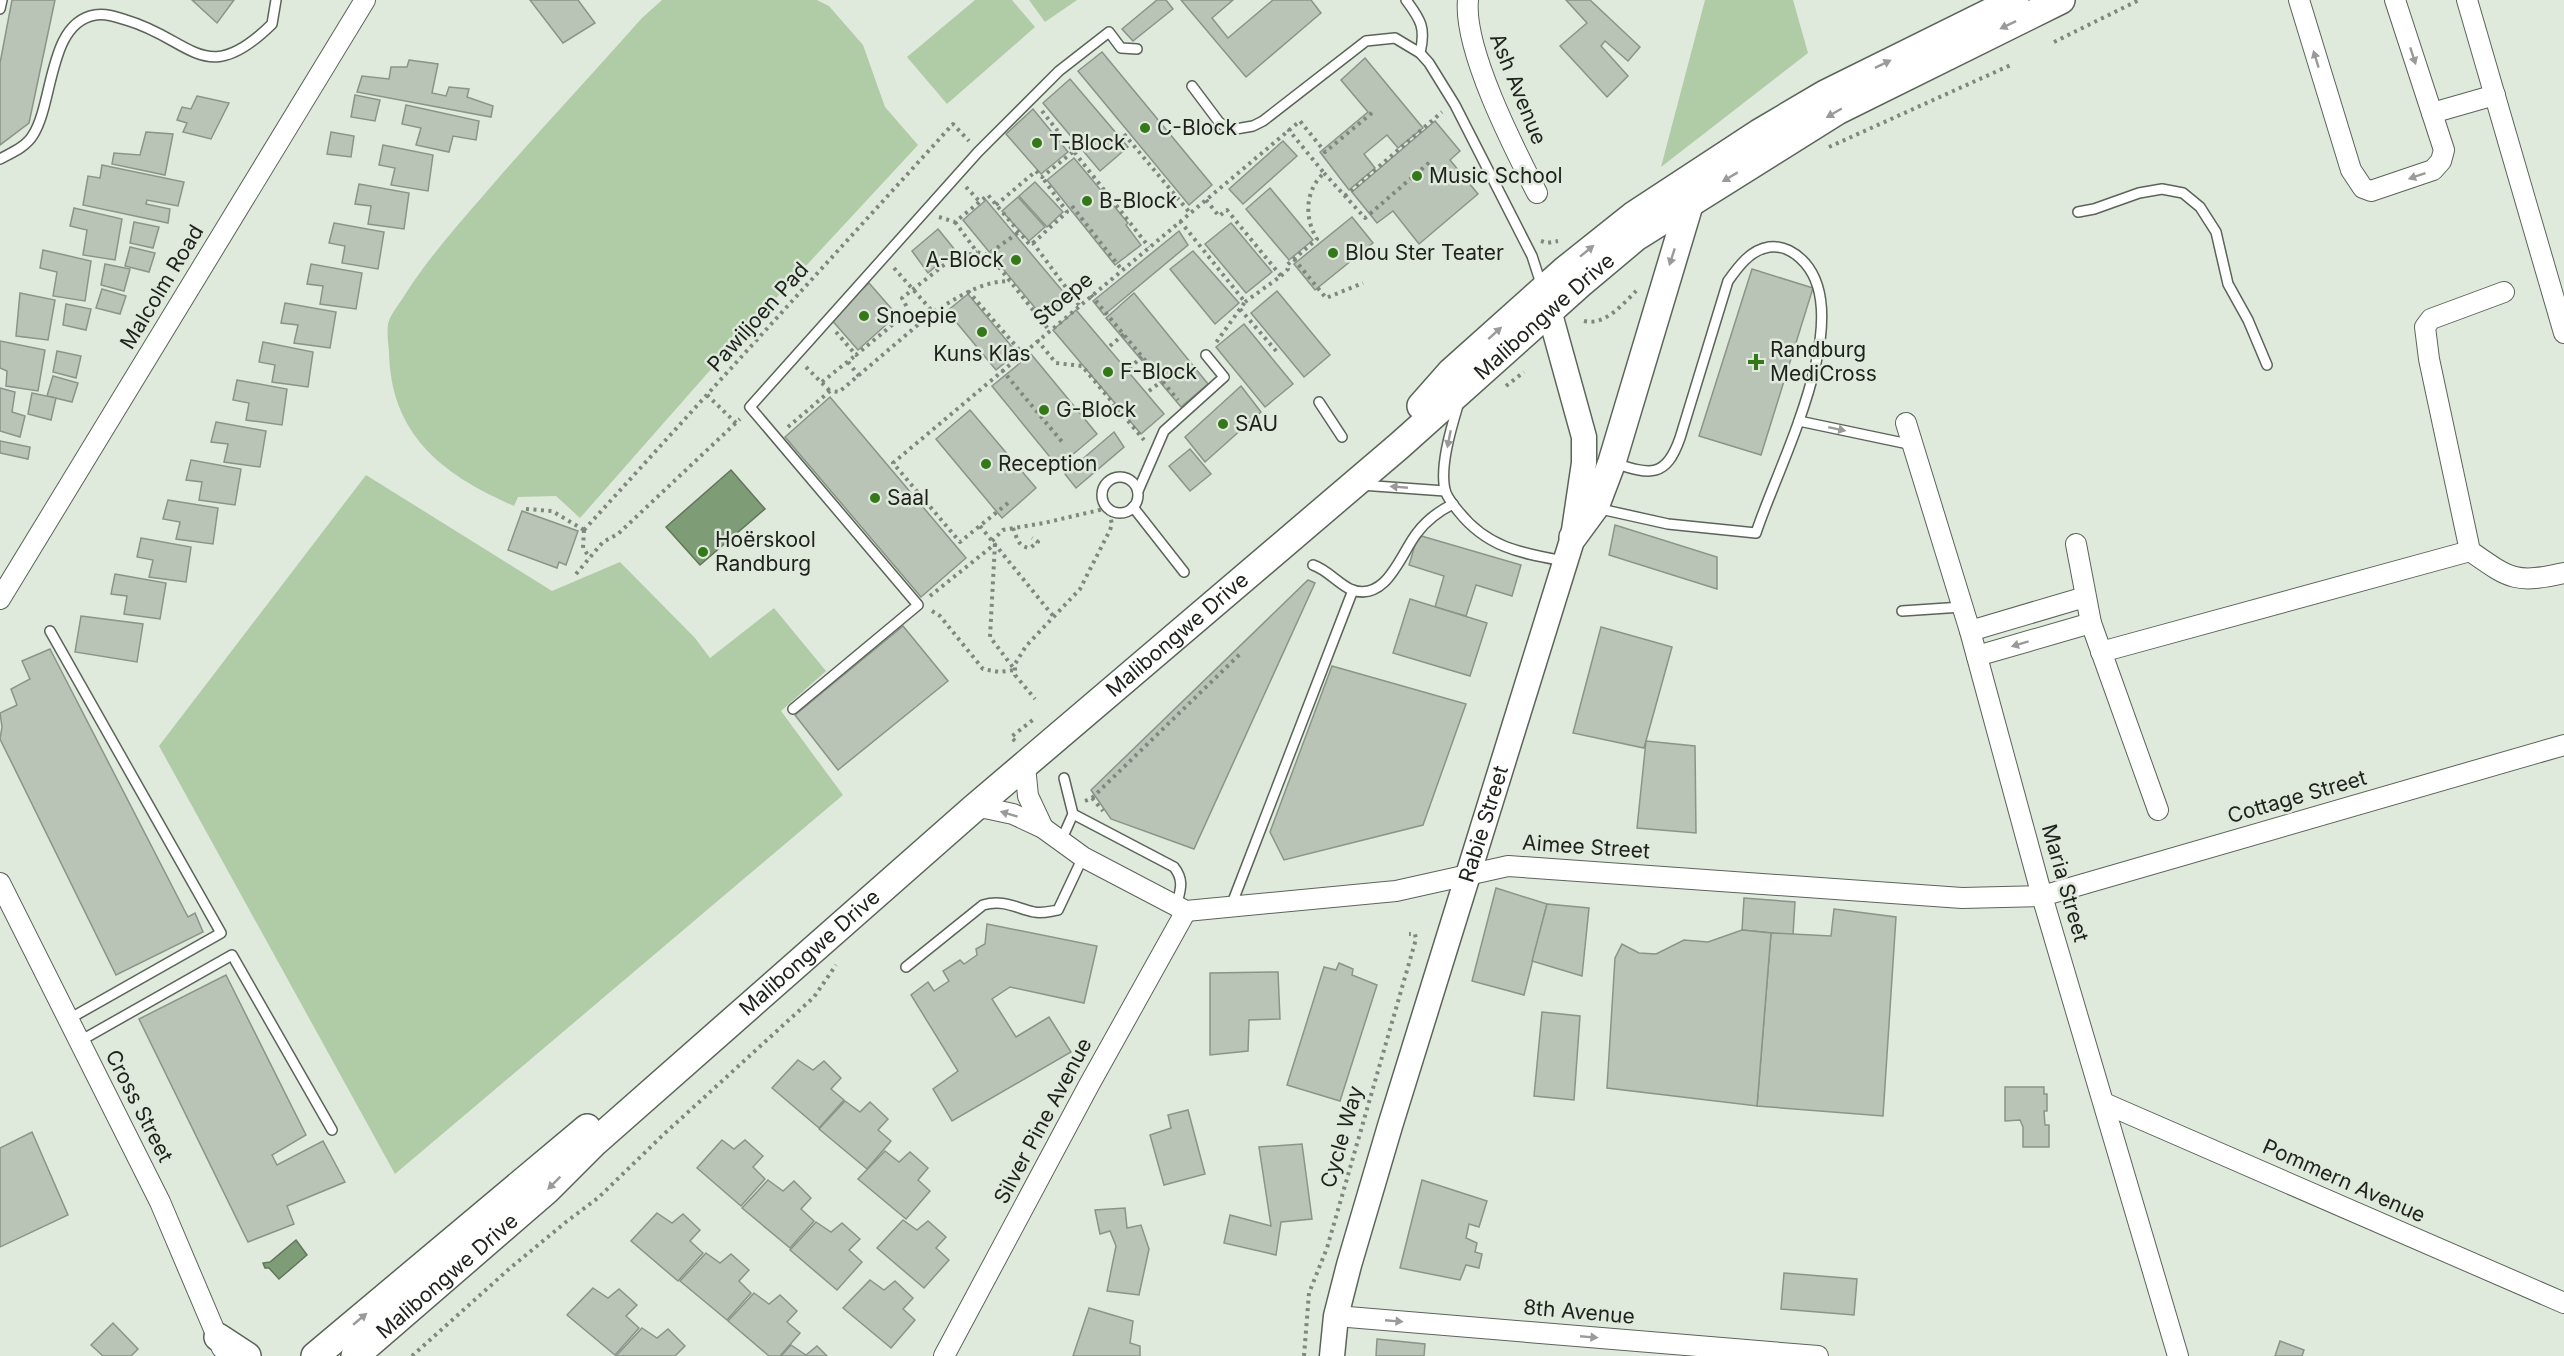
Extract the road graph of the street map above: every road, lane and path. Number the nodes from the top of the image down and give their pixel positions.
1 (2, 0) edge
2 (276, 0) edge
3 (365, 0) edge
4 (1406, 0) edge
5 (1468, 0) edge
6 (2015, 0) edge
7 (2061, 0) edge
8 (2139, 0) edge
9 (2299, 0) edge
10 (2395, 0) edge
11 (2467, 0) edge
12 (0, 9) edge
13 (2054, 42) dead end
14 (1137, 49) dead end
15 (1420, 53) junction
16 (2013, 64) dead end
17 (1192, 86) dead end
18 (2494, 95) junction
19 (1031, 98) junction
20 (1453, 102) junction
21 (1373, 112) dead end
22 (2432, 113) junction
23 (1289, 130) junction
24 (1125, 134) dead end
25 (963, 135) dead end
26 (1823, 149) dead end
27 (1074, 151) junction
28 (0, 159) edge
29 (1430, 162) dead end
30 (1324, 173) junction
31 (1042, 177) junction
32 (1537, 193) dead end
33 (1345, 196) junction
34 (1206, 200) junction
35 (1690, 202) junction
36 (996, 205) junction
37 (1072, 206) dead end
38 (2078, 212) dead end
39 (1190, 213) junction
40 (920, 215) junction
41 (1180, 221) junction
42 (955, 222) junction
43 (1019, 232) junction
44 (1033, 243) junction
45 (1149, 247) junction
46 (977, 252) junction
47 (883, 256) junction
48 (1294, 259) junction
49 (994, 261) dead end
50 (1122, 270) junction
51 (1281, 276) junction
52 (1010, 281) junction
53 (2557, 282) edge
54 (1363, 283) dead end
55 (1641, 285) dead end
56 (913, 289) junction
57 (968, 291) junction
58 (2504, 292) dead end
59 (1091, 295) junction
60 (1546, 301) junction
61 (1245, 302) junction
62 (1079, 305) junction
63 (1240, 309) junction
64 (933, 312) junction
65 (1584, 321) dead end
66 (833, 328) dead end
67 (1049, 330) junction
68 (2564, 333) edge
69 (1124, 334) junction
70 (1037, 340) junction
71 (1110, 346) dead end
72 (1277, 352) dead end
73 (1022, 353) junction
74 (856, 355) junction
75 (1206, 355) joint
76 (1142, 357) junction
77 (848, 362) junction
78 (2267, 365) dead end
79 (808, 367) dead end
80 (1129, 368) dead end
81 (1002, 370) junction
82 (1524, 372) dead end
83 (859, 376) junction
84 (1162, 381) junction
85 (822, 382) junction
86 (1463, 388) junction
87 (830, 391) junction
88 (1149, 391) dead end
89 (1499, 392) dead end
90 (707, 395) junction
91 (1319, 402) dead end
92 (750, 407) junction
93 (1186, 410) junction
94 (1799, 421) junction
95 (736, 423) junction
96 (1906, 423) dead end
97 (1152, 434) dead end
98 (1342, 436) dead end
99 (776, 438) junction
100 (1063, 443) dead end
101 (1913, 445) junction
102 (1612, 462) junction
103 (1352, 485) junction
104 (1138, 491) junction
105 (1445, 491) junction
106 (1008, 503) dead end
107 (1453, 504) junction
108 (1133, 507) junction
109 (1595, 507) junction
110 (1108, 508) junction
111 (526, 509) dead end
112 (980, 526) junction
113 (1013, 528) junction
114 (584, 530) junction
115 (1032, 537) dead end
116 (993, 543) junction
117 (2076, 544) dead end
118 (1570, 549) junction
119 (2470, 551) junction
120 (590, 558) junction
121 (1313, 565) dead end
122 (1184, 572) dead end
123 (2564, 573) edge
124 (576, 574) dead end
125 (1353, 590) junction
126 (2085, 597) junction
127 (0, 599) edge
128 (918, 606) junction
129 (1963, 607) junction
130 (1902, 611) dead end
131 (1054, 617) junction
132 (2091, 623) junction
133 (50, 631) dead end
134 (1970, 631) junction
135 (2101, 652) junction
136 (1241, 653) dead end
137 (1977, 656) junction
138 (1015, 670) junction
139 (1035, 699) dead end
140 (793, 709) dead end
141 (1034, 719) dead end
142 (2564, 745) edge
143 (1021, 754) junction
144 (1064, 778) dead end
145 (973, 808) junction
146 (1072, 810) junction
147 (2158, 810) dead end
148 (1043, 828) junction
149 (1060, 841) junction
150 (1083, 857) junction
151 (1468, 874) junction
152 (0, 883) edge
153 (2043, 896) junction
154 (1230, 908) junction
155 (1181, 909) junction
156 (1409, 934) dead end
157 (838, 962) dead end
158 (906, 967) dead end
159 (69, 1019) junction
160 (80, 1041) junction
161 (2104, 1103) junction
162 (332, 1130) dead end
163 (2564, 1303) edge
164 (1336, 1316) junction
165 (228, 1352) edge
166 (315, 1356) edge
167 (355, 1356) edge
168 (412, 1356) edge
169 (944, 1356) edge
170 (1304, 1356) edge
171 (1332, 1356) edge
172 (1818, 1356) edge
173 (2178, 1356) edge

1 - 12 lane
2 - 28 lane
3 - 127 street, Malcolm Road
4 - 15 lane
5 - 32 street, Ash Avenue
60 -> 6 main road, Malibongwe Drive
7 -> 35 main road, Malibongwe Drive
8 - 13 path
22 -> 9 street
10 -> 22 street
11 - 18 street
14 - 19 lane
15 - 17 lane
15 - 20 lane
16 - 26 path
18 - 22 street
18 - 53 street
19 - 27 path
19 - 40 lane
20 - 33 path
20 - 60 lane
21 - 23 path
23 - 30 path
23 - 34 path, Stoepe
24 - 39 path
25 - 90 path, Pawiljoen Pad
27 - 31 path
27 - 45 path
29 - 33 path
30 - 33 path
30 - 48 path
31 - 36 path
31 - 44 path
34 - 39 path, Stoepe
34 - 51 path
35 - 60 main road, Malibongwe Drive
35 -> 102 main road
36 - 42 path
36 - 43 path
37 - 50 path
38 - 78 lane
39 - 41 path, Stoepe
40 - 42 path
40 - 47 lane
41 - 45 path, Stoepe
41 - 61 path
42 - 46 path
43 - 44 path
43 - 46 path
44 - 62 path
45 - 50 path, Stoepe
46 - 56 path
47 - 56 path
47 - 92 lane
48 - 51 path
48 - 54 path
49 - 52 path
50 - 59 path, Stoepe
51 - 61 path
52 - 57 path
52 - 67 path
53 - 68 street
55 - 65 path
56 - 64 path
56 - 74 path
57 - 64 path
57 - 73 path
58 - 119 street
59 - 62 path, Stoepe
59 - 69 path
60 - 86 main road, Malibongwe Drive
60 - 118 street, Rabie Street
166 -> 60 main road, Malibongwe Drive
61 - 63 path
62 - 67 path, Stoepe
63 - 72 path
63 - 75 path
64 - 83 path
66 - 74 path
67 - 70 path, Stoepe
69 - 71 path
69 - 76 path
70 - 73 path, Stoepe
70 - 97 path
73 - 81 path, Stoepe
74 - 77 path
75 - 93 lane
76 - 80 path
76 - 84 path
77 - 83 path
77 - 85 path
79 - 85 path
81 - 100 path
81 - 112 path, Stoepe
82 - 89 path
83 - 87 path
84 - 88 path
84 - 93 path
85 - 87 path
86 - 103 main road, Malibongwe Drive
86 -> 105 lane
87 - 99 path
90 - 95 path
90 - 114 path, Pawiljoen Pad
91 - 98 lane
92 - 95 path
92 - 99 lane
93 - 104 lane
94 -> 101 lane
94 - 102 lane
94 - 109 lane
95 - 120 path
96 - 101 street, Maria Street
99 - 128 lane
101 - 129 street, Maria Street
102 - 109 main road
105 -> 103 lane
103 - 143 main road, Malibongwe Drive
104 - 108 lane
104 - 110 lane
105 - 107 lane
106 - 112 path, Stoepe
107 - 118 lane
107 - 125 lane
108 - 110 lane
108 - 122 lane
109 - 118 main road
110 - 113 path
110 - 131 path
111 - 114 path
112 - 116 path
113 - 115 path
113 - 116 path
114 - 120 path
116 - 128 path
116 - 131 path
116 - 138 path
117 - 126 street
118 - 151 street, Rabie Street
119 - 123 street
119 - 135 street
120 - 124 path
121 - 125 lane
125 - 154 lane
126 - 132 street
126 - 134 street
128 - 138 path
128 - 140 lane
129 - 130 lane
129 - 134 street, Maria Street
131 - 138 path
132 - 135 street
132 -> 137 street
133 - 159 lane
134 - 137 street, Maria Street
135 - 147 street
136 - 146 path
137 - 153 street, Maria Street
138 - 139 path
141 - 143 path
142 - 153 street, Cottage Street
143 - 145 main road, Malibongwe Drive
143 - 148 street
144 - 146 lane
148 -> 145 street
145 -> 167 main road, Malibongwe Drive
146 - 149 lane
146 - 155 lane
148 - 149 street
149 - 150 street
150 - 155 street
150 - 158 lane
151 - 153 street, Aimee Street
151 - 154 street, Aimee Street
151 - 164 street, Rabie Street
152 - 159 street, Cross Street
153 - 161 street, Maria Street
154 - 155 street, Aimee Street
155 - 169 street, Silver Pine Avenue
156 - 170 path, Cycle Way
157 - 168 path
159 - 160 street, Cross Street
160 - 162 lane
160 - 165 street, Cross Street
161 - 163 street, Pommern Avenue
161 - 173 street, Maria Street
164 - 171 street, Rabie Street
164 -> 172 street, 8th Avenue

